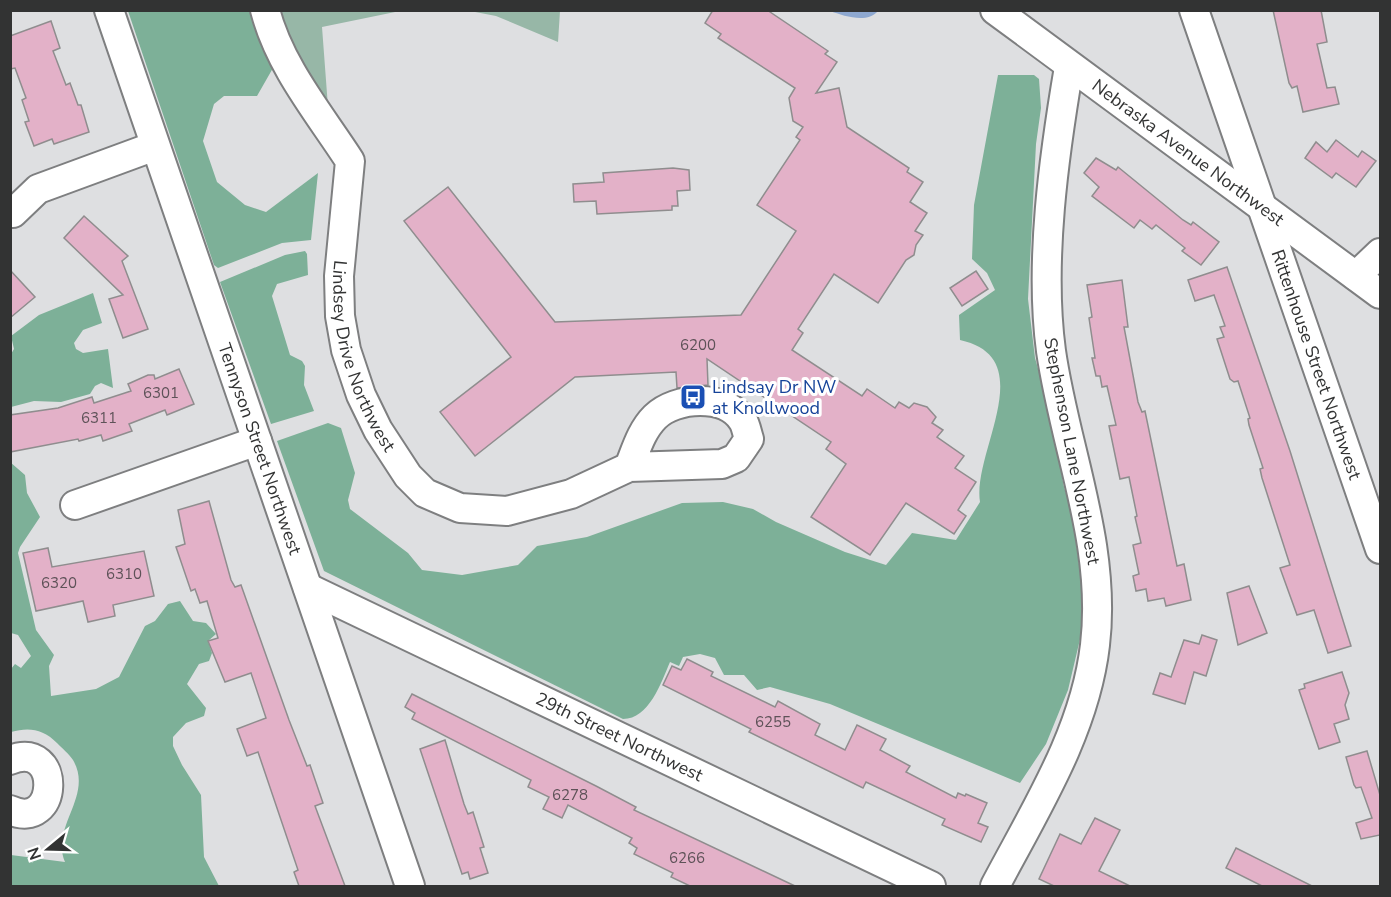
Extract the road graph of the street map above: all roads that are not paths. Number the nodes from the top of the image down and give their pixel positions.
1 (109, 10) edge
2 (265, 10) edge
3 (994, 10) edge
4 (1194, 10) edge
5 (1069, 67) junction
6 (155, 146) junction
7 (1261, 205) junction
8 (13, 213) dead end
9 (1380, 253) edge
10 (1356, 276) junction
11 (1380, 294) edge
12 (257, 441) junction
13 (629, 467) dead end
14 (75, 505) dead end
15 (1380, 549) edge
16 (308, 588) junction
17 (10, 760) edge
18 (10, 810) edge
19 (410, 886) edge
20 (931, 886) edge
21 (995, 886) edge

1 - 6 street, Tennyson Street Northwest
2 - 13 street, Lindsey Drive Northwest
3 - 5 street, Nebraska Avenue Northwest
4 - 7 street, Rittenhouse Street Northwest
5 - 7 street, Nebraska Avenue Northwest
5 - 21 street, Stephenson Lane Northwest
6 - 8 street
6 - 12 street, Tennyson Street Northwest
7 - 10 street, Nebraska Avenue Northwest
7 - 15 street, Rittenhouse Street Northwest
9 - 10 street
10 - 11 street, Nebraska Avenue Northwest
12 - 14 street
12 - 16 street, Tennyson Street Northwest
16 - 19 street, Tennyson Street Northwest
16 - 20 street, 29th Street Northwest
17 - 18 street

